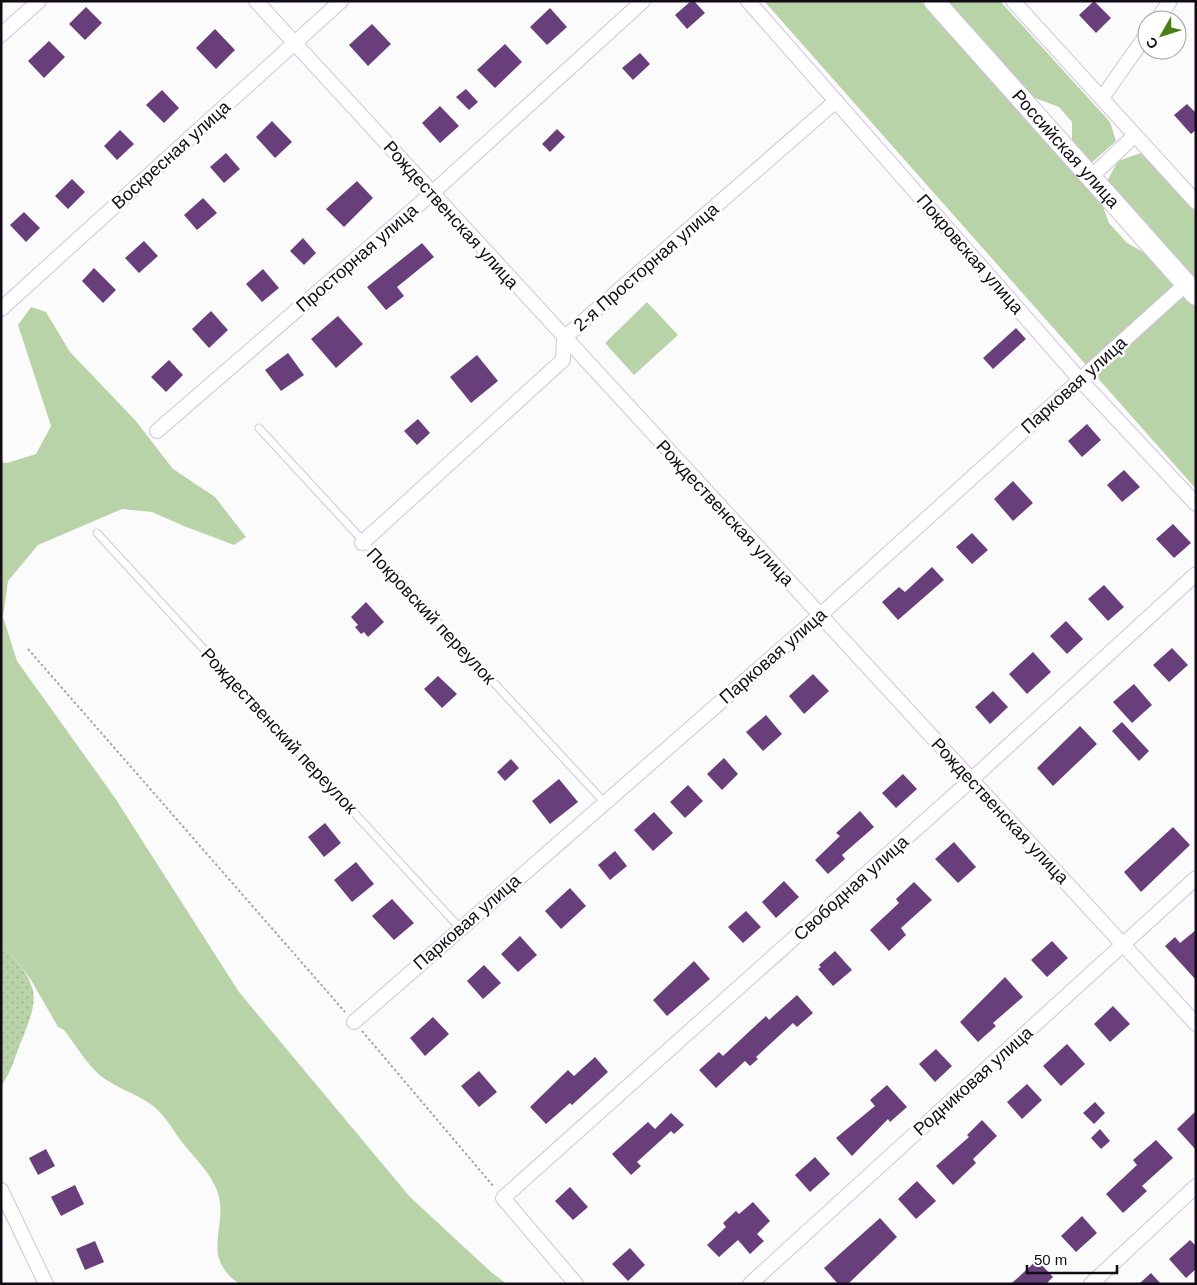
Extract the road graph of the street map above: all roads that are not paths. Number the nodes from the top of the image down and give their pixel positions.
1 (39, 1) edge
2 (256, 1) edge
3 (341, 1) edge
4 (643, 1) edge
5 (748, 1) edge
6 (934, 1) edge
7 (1013, 1) edge
8 (1, 35) edge
9 (295, 44) junction
10 (1137, 48) edge
11 (1102, 98) junction
12 (836, 101) junction
13 (1134, 135) junction
14 (1090, 178) junction
15 (431, 194) junction
16 (1196, 202) edge
17 (1191, 290) edge
18 (1, 309) edge
19 (564, 338) junction
20 (1080, 379) junction
21 (259, 428) dead end
22 (157, 431) dead end
23 (1196, 504) edge
24 (98, 533) dead end
25 (362, 543) junction
26 (1196, 574) edge
27 (820, 616) junction
28 (971, 780) junction
29 (604, 802) junction
30 (1196, 878) edge
31 (460, 928) junction
32 (1122, 944) junction
33 (354, 1022) road end
34 (1196, 1024) edge
35 (1196, 1186) edge
36 (1, 1190) edge
37 (46, 1284) edge
38 (576, 1284) edge
39 (750, 1284) edge
40 (1091, 1284) edge

1 - 8 street
2 - 9 street, Рождественская улица
3 - 9 street, Воскресная улица
4 - 15 street, Просторная улица
5 - 12 street, Покровская улица
6 - 14 main road, Российская улица
7 - 11 street
9 - 15 street, Рождественская улица
9 - 18 street, Воскресная улица
10 - 11 street
11 - 13 street
12 - 19 street, 2-я Просторная улица
12 - 20 street, Покровская улица
13 - 14 street
13 - 16 street
14 - 17 main road, Российская улица
15 - 19 street, Рождественская улица
15 - 22 street, Просторная улица
17 - 20 street, Парковая улица
19 - 25 street, 2-я Просторная улица
19 - 27 street, Рождественская улица
20 - 23 street, Покровская улица
20 - 27 street, Парковая улица
21 - 25 lane, Покровский переулок
24 - 31 lane, Рождественский переулок
25 - 29 lane, Покровский переулок
26 - 28 street, Свободная улица
27 - 28 street, Рождественская улица
27 - 29 street, Парковая улица
28 - 32 street, Рождественская улица
28 - 38 street, Свободная улица
29 - 31 street, Парковая улица
30 - 32 street, Родниковая улица
31 - 33 street, Парковая улица
32 - 34 street, Рождественская улица
32 - 39 street, Родниковая улица
35 - 40 street
36 - 37 street

